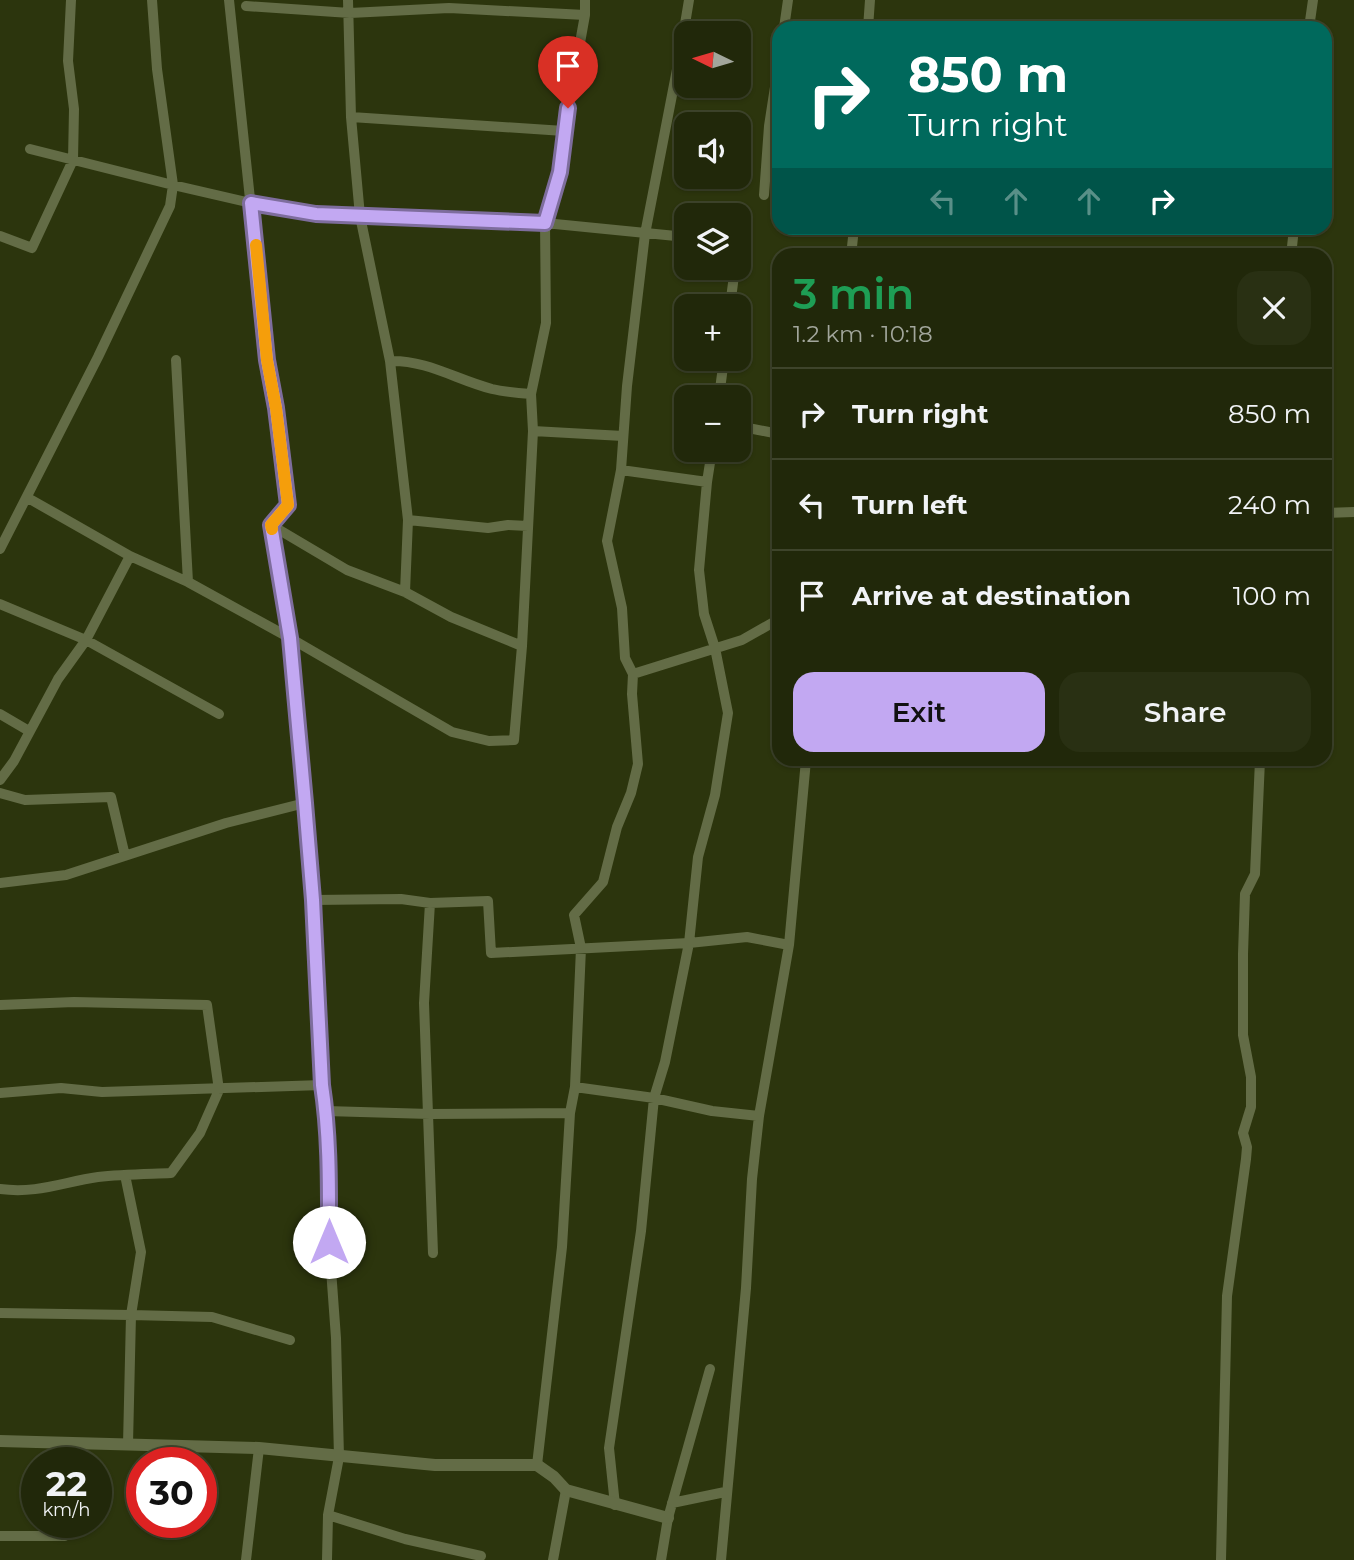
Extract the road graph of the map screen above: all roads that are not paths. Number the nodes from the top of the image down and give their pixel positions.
1 (71, 0) edge
2 (152, 0) edge
3 (229, 0) edge
4 (348, 0) edge
5 (585, 0) edge
6 (689, 0) edge
7 (788, 0) edge
8 (870, 0) edge
9 (1312, 0) edge
10 (246, 6) dead end
11 (350, 13) junction
12 (585, 15) junction
13 (785, 21) edge
14 (868, 21) edge
15 (1310, 21) edge
16 (772, 106) edge
17 (351, 117) junction
18 (564, 131) junction
19 (30, 149) dead end
20 (73, 160) junction
21 (173, 185) junction
22 (764, 195) dead end
23 (251, 203) junction
24 (360, 215) junction
25 (545, 223) junction
26 (645, 234) junction
27 (0, 236) edge
28 (674, 236) edge
29 (176, 360) dead end
30 (390, 361) junction
31 (531, 394) junction
32 (751, 429) edge
33 (533, 432) junction
34 (772, 433) edge
35 (623, 436) junction
36 (710, 462) edge
37 (621, 470) junction
38 (707, 482) junction
39 (28, 498) junction
40 (1354, 512) edge
41 (1332, 513) edge
42 (408, 520) junction
43 (271, 525) junction
44 (528, 526) junction
45 (4, 533) edge
46 (0, 549) edge
47 (130, 556) junction
48 (188, 582) junction
49 (405, 592) junction
50 (0, 604) edge
51 (772, 624) edge
52 (290, 638) junction
53 (86, 640) junction
54 (522, 646) junction
55 (715, 648) junction
56 (633, 674) junction
57 (0, 714) edge
58 (219, 714) dead end
59 (29, 731) junction
60 (805, 766) edge
61 (1260, 766) edge
62 (0, 780) edge
63 (0, 793) edge
64 (305, 803) junction
65 (125, 856) junction
66 (0, 883) edge
67 (313, 900) junction
68 (430, 903) junction
69 (689, 943) junction
70 (789, 945) junction
71 (581, 948) junction
72 (0, 1005) edge
73 (322, 1085) junction
74 (575, 1087) junction
75 (219, 1090) junction
76 (0, 1093) edge
77 (654, 1098) junction
78 (326, 1111) junction
79 (570, 1113) junction
80 (430, 1114) junction
81 (759, 1116) junction
82 (125, 1175) junction
83 (0, 1189) edge
84 (433, 1253) dead end
85 (0, 1313) edge
86 (131, 1315) junction
87 (290, 1340) dead end
88 (710, 1369) dead end
89 (0, 1441) edge
90 (128, 1444) junction
91 (260, 1448) junction
92 (339, 1458) junction
93 (537, 1465) junction
94 (566, 1490) junction
95 (725, 1492) junction
96 (672, 1503) junction
97 (615, 1505) junction
98 (328, 1515) junction
99 (668, 1518) junction
100 (0, 1536) edge
101 (21, 1536) edge
102 (481, 1556) dead end
103 (246, 1560) edge
104 (327, 1560) edge
105 (553, 1560) edge
106 (661, 1560) edge
107 (721, 1560) edge
108 (1221, 1560) edge

1 - 20 street
2 - 21 street
3 - 23 street
4 - 11 street
5 - 12 street
6 - 26 street
7 - 13 street
8 - 14 street
9 - 15 street
10 - 11 street
11 - 12 street
11 - 17 street
12 - 18 street
16 - 22 street
17 - 18 street
17 - 24 street
18 - 25 street
19 - 20 street
20 - 21 street
20 - 27 street
21 - 23 street
21 - 39 street
23 - 24 street
23 - 43 street
24 - 25 street
24 - 30 street
25 - 26 street
25 - 31 street
26 - 28 street
26 - 35 street
29 - 48 street
30 - 31 street
30 - 42 street
31 - 33 street
32 - 34 street
33 - 35 street
33 - 44 street
35 - 37 street
36 - 38 street
37 - 38 street
37 - 56 street
38 - 55 street
39 - 45 street
39 - 47 street
40 - 41 street
42 - 44 street
42 - 49 street
43 - 49 street
43 - 52 street
44 - 54 street
45 - 46 street
47 - 48 street
47 - 53 street
48 - 52 street
49 - 54 street
50 - 53 street
51 - 55 street
52 - 54 street
52 - 64 street
53 - 58 street
53 - 59 street
55 - 56 street
55 - 69 street
56 - 71 street
57 - 59 street
59 - 62 street
60 - 70 street
61 - 108 street
63 - 65 street
64 - 65 street
64 - 67 street
65 - 66 street
67 - 68 street
67 - 73 street
68 - 71 street
68 - 80 street
69 - 70 street
69 - 71 street
69 - 77 street
70 - 81 street
71 - 74 street
72 - 75 street
73 - 75 street
73 - 78 street
74 - 77 street
74 - 79 street
75 - 76 street
75 - 82 street
77 - 81 street
77 - 97 street
78 - 80 street
78 - 92 street
79 - 80 street
79 - 93 street
80 - 84 street
81 - 95 street
82 - 83 street
82 - 86 street
85 - 86 street
86 - 87 street
86 - 90 street
88 - 96 street
89 - 90 street
90 - 91 street
91 - 92 street
91 - 103 street
92 - 93 street
92 - 98 street
93 - 94 street
94 - 97 street
94 - 105 street
95 - 96 street
95 - 107 street
96 - 99 street
97 - 99 street
98 - 102 street
98 - 104 street
99 - 106 street
100 - 101 street

